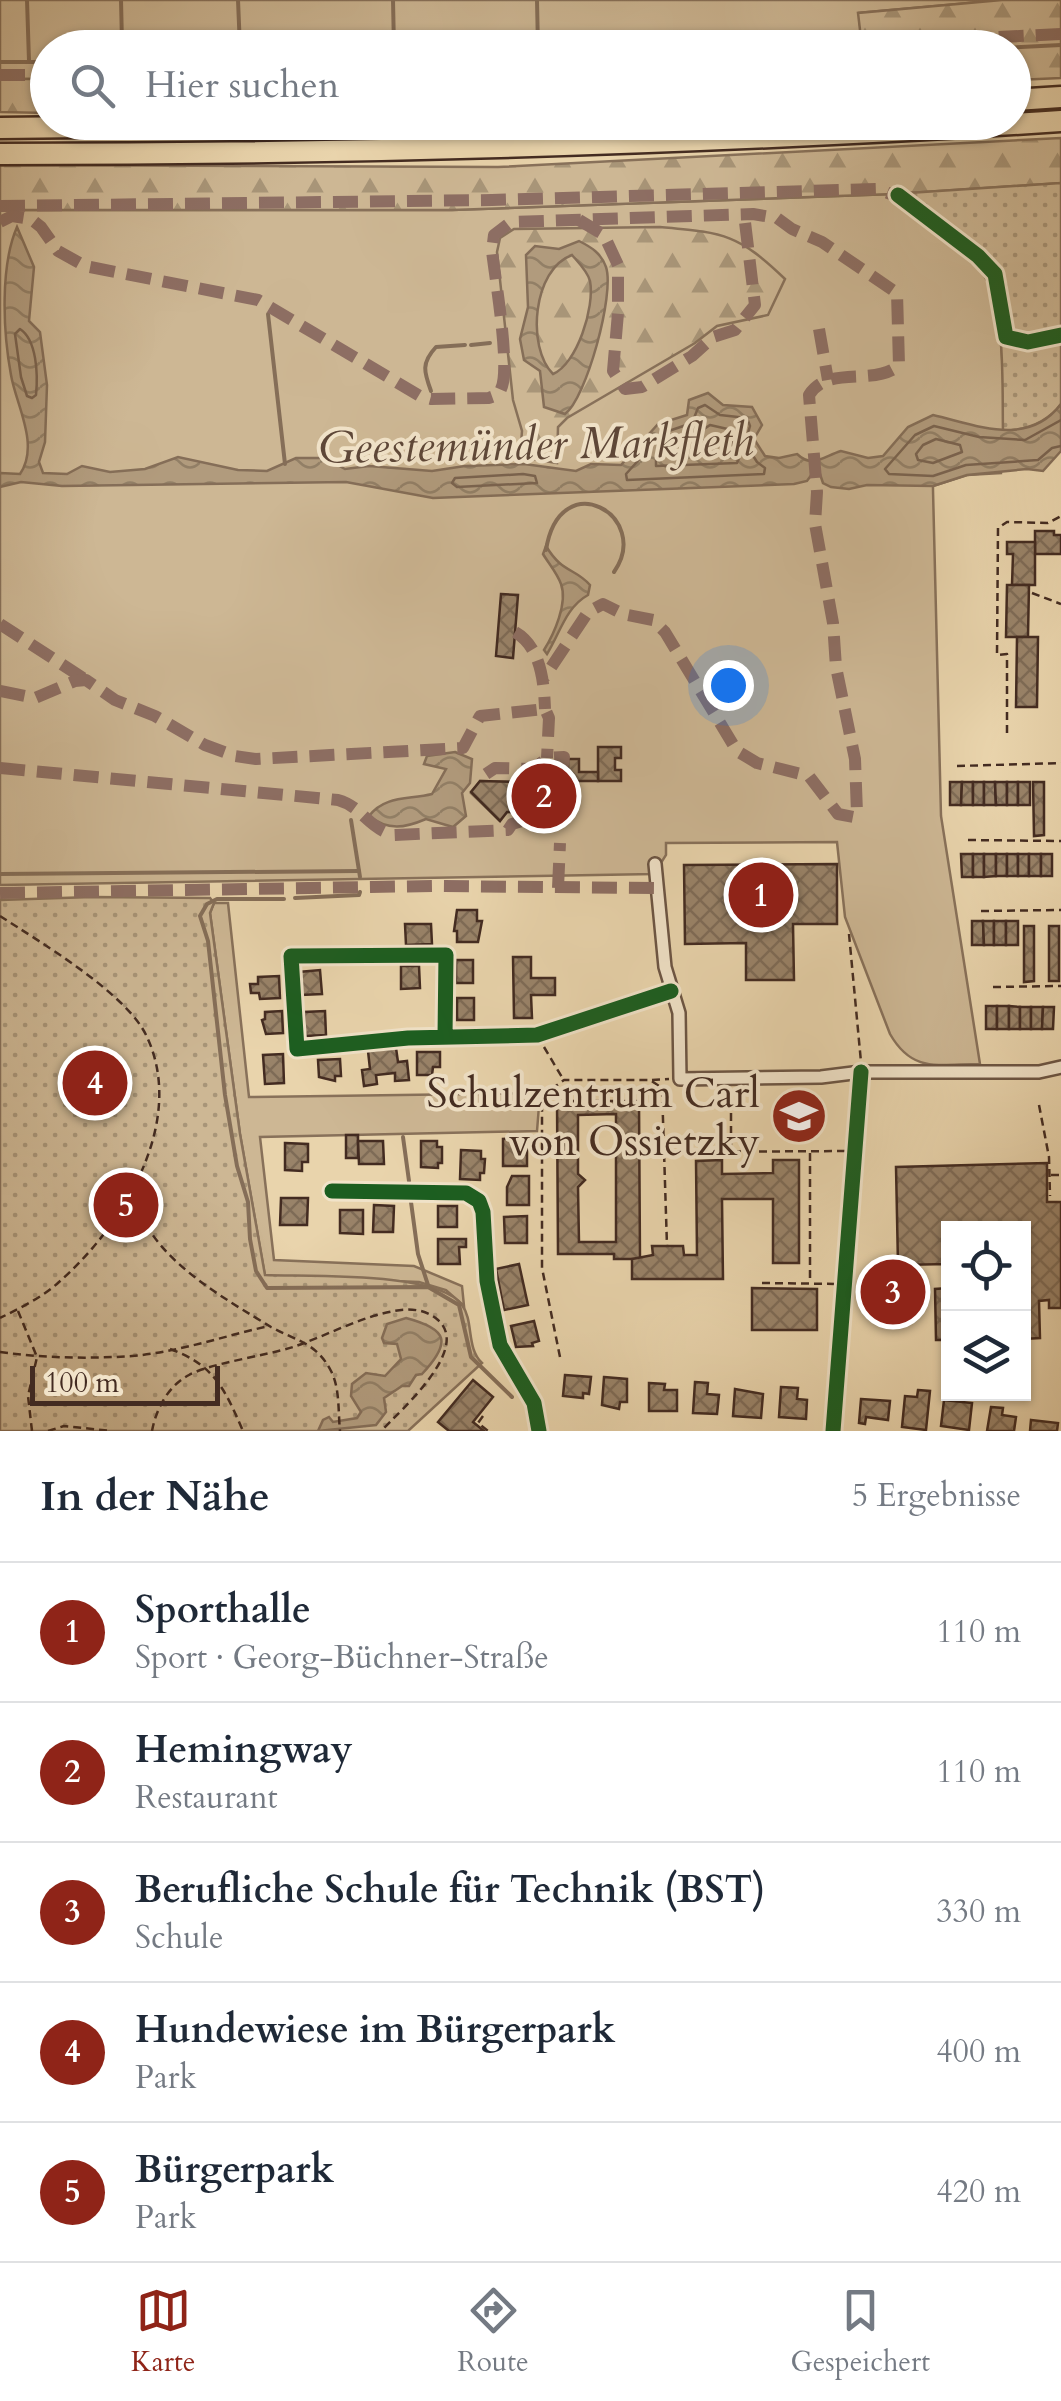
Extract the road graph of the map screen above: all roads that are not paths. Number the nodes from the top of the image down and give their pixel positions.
1 (1061, 97) edge
2 (1031, 99) edge
3 (1061, 122) edge
4 (1031, 123) edge
5 (0, 128) edge
6 (30, 128) edge
7 (688, 140) edge
8 (0, 154) edge
9 (655, 864) dead end
10 (671, 991) junction
11 (445, 1037) junction
12 (1061, 1067) edge
13 (332, 1191) dead end
14 (539, 1431) edge

1 - 2 highway
3 - 4 highway
5 - 6 highway
7 - 8 highway
9 - 10 street
10 - 11 street
10 - 12 street
11 - 11 street
13 - 14 street

